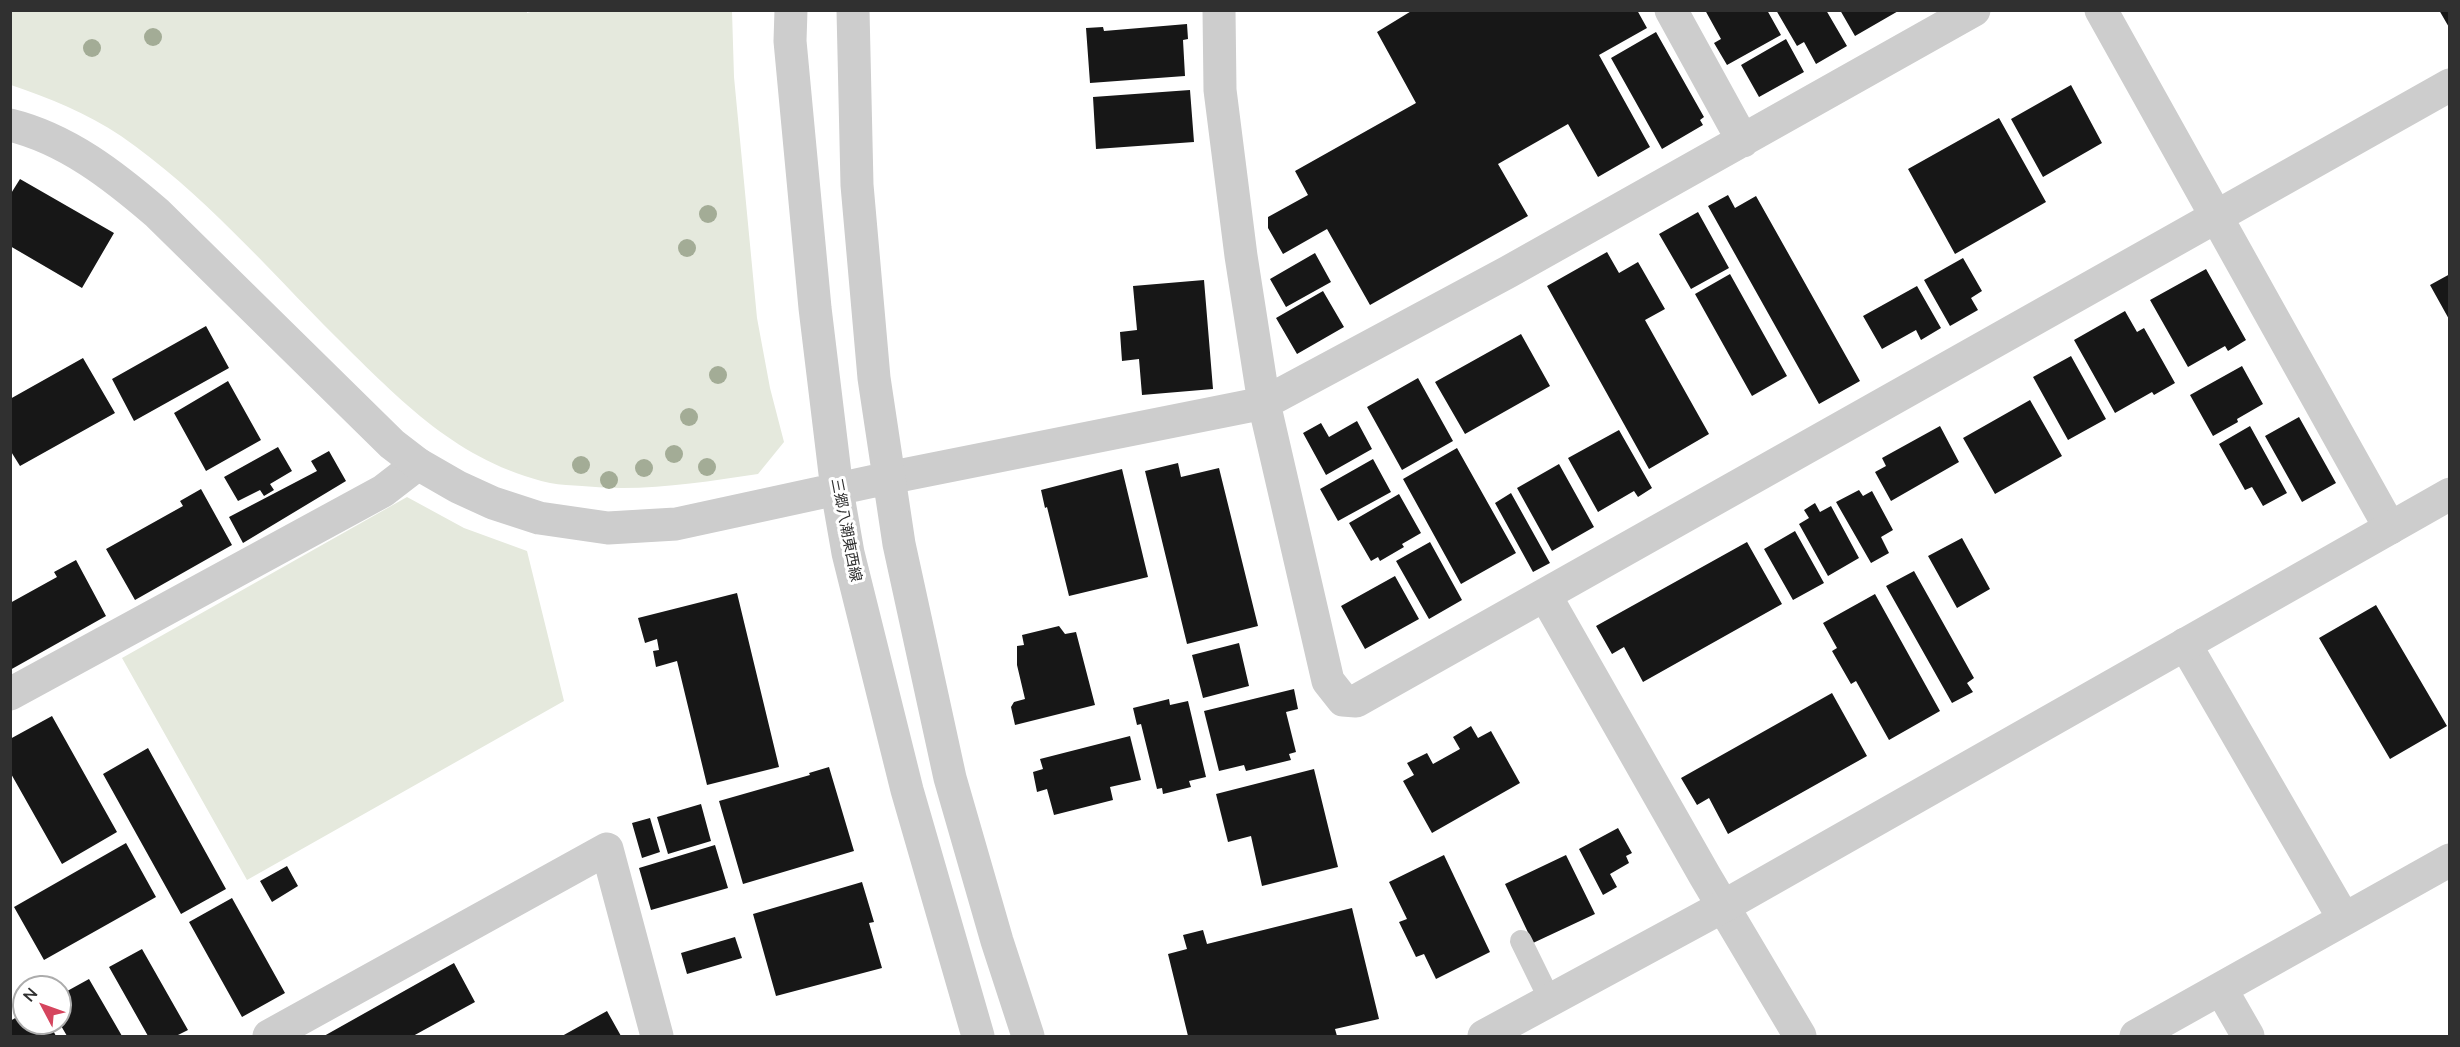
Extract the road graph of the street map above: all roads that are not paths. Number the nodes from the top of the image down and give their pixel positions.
1 (791, 10) edge
2 (853, 10) edge
3 (1220, 10) edge
4 (1671, 10) edge
5 (1974, 10) edge
6 (2101, 10) edge
7 (2450, 85) edge
8 (10, 125) edge
9 (1743, 141) junction
10 (2215, 217) junction
11 (1264, 403) junction
12 (418, 464) junction
13 (888, 478) junction
14 (837, 490) junction
15 (2450, 494) edge
16 (2390, 528) junction
17 (1545, 595) junction
18 (2185, 644) junction
19 (10, 694) edge
20 (2450, 860) edge
21 (1724, 906) junction
22 (2343, 919) junction
23 (1521, 941) dead end
24 (2221, 989) junction
25 (1550, 1000) junction
26 (275, 1035) edge
27 (657, 1036) edge
28 (978, 1036) edge
29 (1028, 1036) edge
30 (1484, 1036) edge
31 (1800, 1036) edge
32 (2136, 1036) edge
33 (2248, 1036) edge

1 - 14 street, 三郷八潮東西線
2 - 13 street
3 - 11 street
4 - 9 street
5 - 9 street
6 - 10 street
7 - 10 street
8 - 12 street
9 - 11 street
10 - 16 street
10 - 17 street
11 - 13 street
11 - 17 street
12 - 14 street
12 - 19 street
13 - 14 street
13 - 29 street
14 - 28 street, 三郷八潮東西線
15 - 16 street
16 - 18 street
17 - 21 street
18 - 21 street
18 - 22 street
20 - 22 street
21 - 25 street
21 - 31 street
22 - 24 street
23 - 25 lane
24 - 32 street
24 - 33 street
25 - 30 street
26 - 27 street

